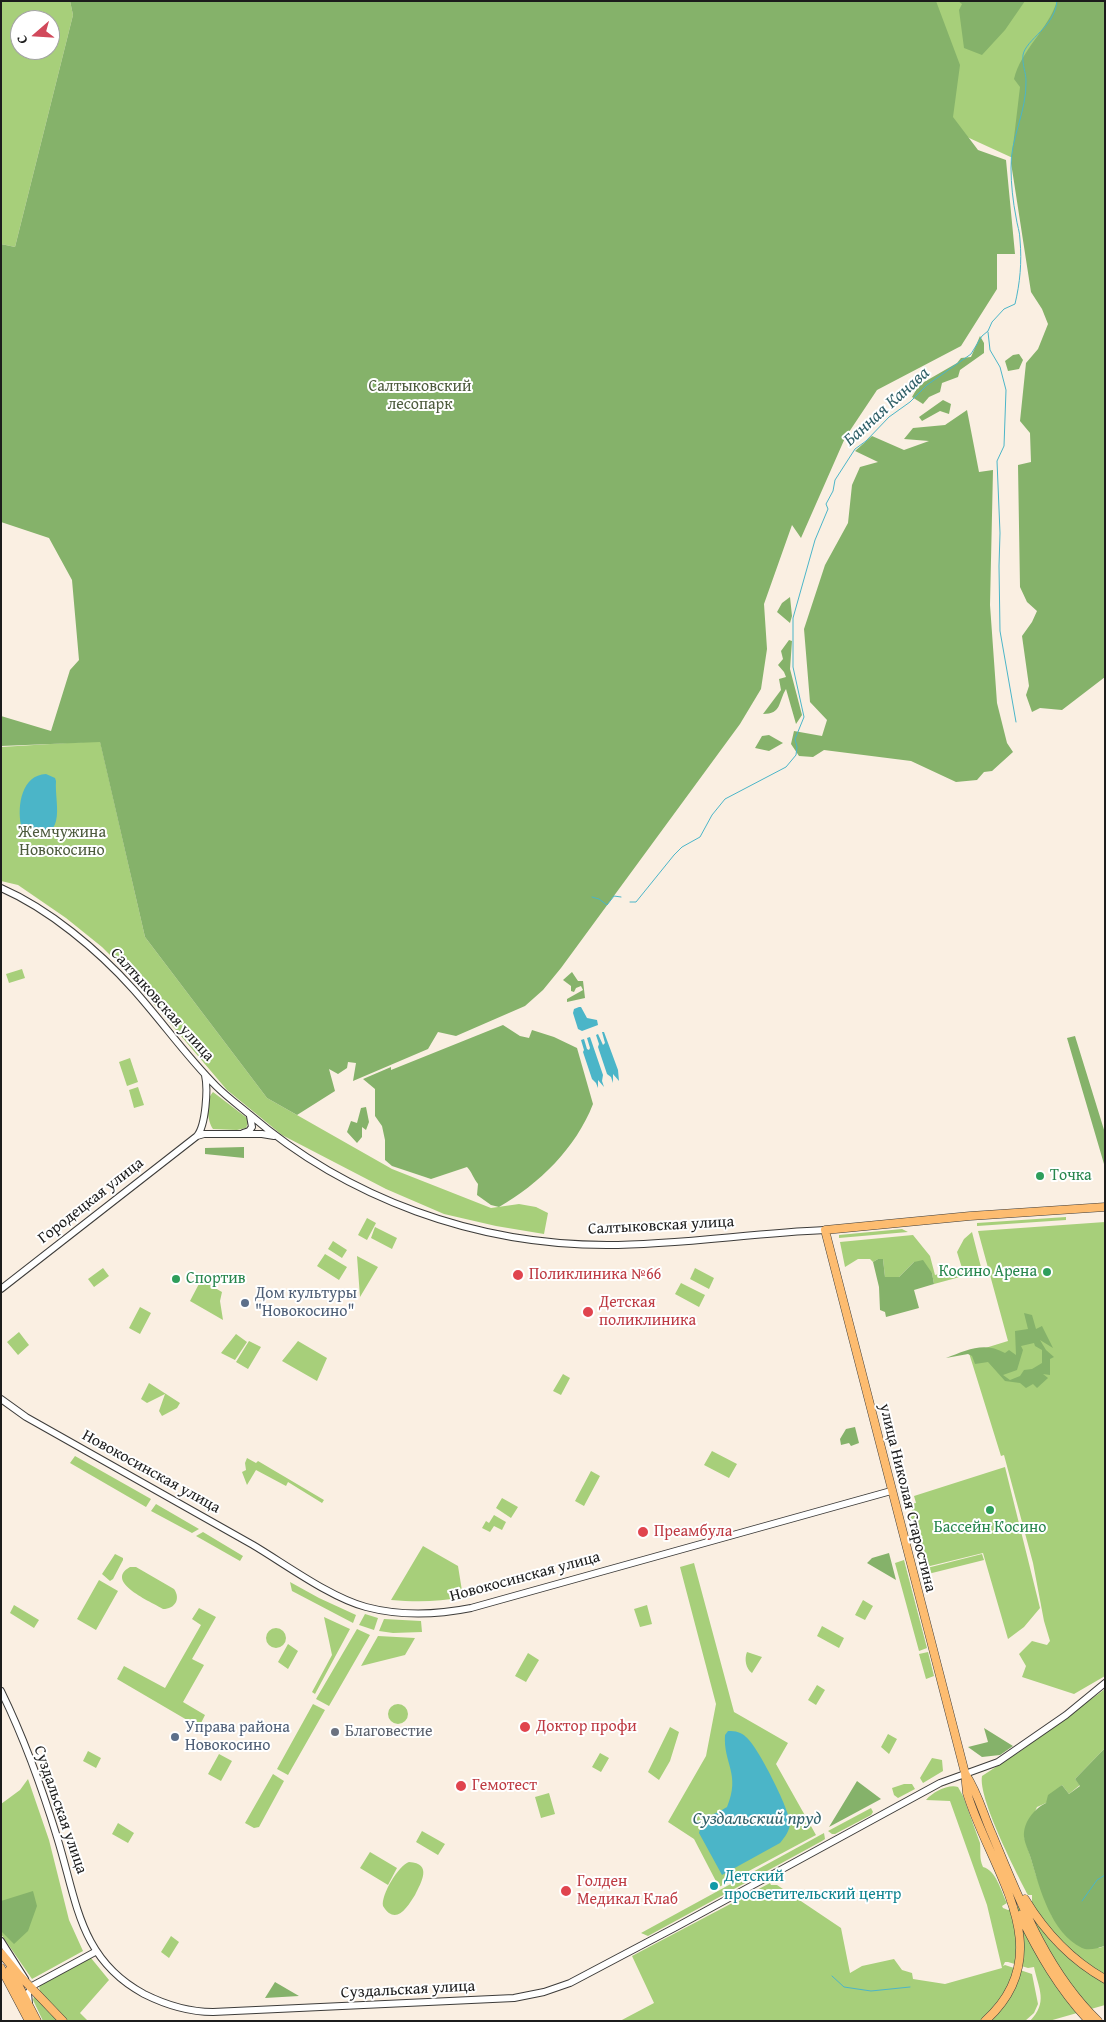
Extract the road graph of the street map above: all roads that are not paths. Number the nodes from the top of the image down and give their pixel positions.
1 (1, 888) edge
2 (200, 1068) junction
3 (226, 1096) junction
4 (205, 1097) junction
5 (204, 1110) junction
6 (248, 1114) junction
7 (216, 1134) junction
8 (237, 1134) junction
9 (197, 1136) junction
10 (280, 1139) junction
11 (1105, 1207) edge
12 (825, 1230) junction
13 (1, 1289) edge
14 (1, 1398) edge
15 (891, 1490) junction
16 (1105, 1683) edge
17 (1, 1692) edge
18 (965, 1773) junction
19 (1017, 1899) junction
20 (1, 1941) edge
21 (95, 1952) junction
22 (1, 1953) edge
23 (1, 1968) edge
24 (1105, 1979) edge
25 (32, 1988) junction
26 (29, 2004) junction
27 (29, 2021) edge
28 (37, 2021) edge
29 (63, 2021) edge
30 (985, 2021) edge
31 (1088, 2021) edge
32 (1098, 2021) edge

1 - 2 street, Салтыковская улица
2 - 3 street, Салтыковская улица
2 - 4 street
3 - 4 street
3 - 6 street, Салтыковская улица
4 - 5 street
5 - 7 street
5 - 9 street
6 - 8 street
6 - 10 street, Салтыковская улица
7 - 8 street
7 - 9 street
8 - 10 street
9 - 13 street, Городецкая улица
10 - 12 street, Салтыковская улица
11 - 12 main road, Салтыковская улица
12 - 15 main road, улица Николая Старостина
14 - 15 street, Новокосинская улица
15 - 18 main road, улица Николая Старостина
16 - 18 street, Суздальская улица
17 - 21 street, Суздальская улица
18 - 19 main road
18 - 19 main road
18 - 21 street, Суздальская улица
19 - 24 main road
19 - 30 main road
19 - 31 main road
19 - 32 main road
20 - 25 street
21 - 25 street
22 - 25 main road
22 - 26 main road
23 - 27 main road
25 - 26 street
25 - 29 main road
26 - 28 main road

